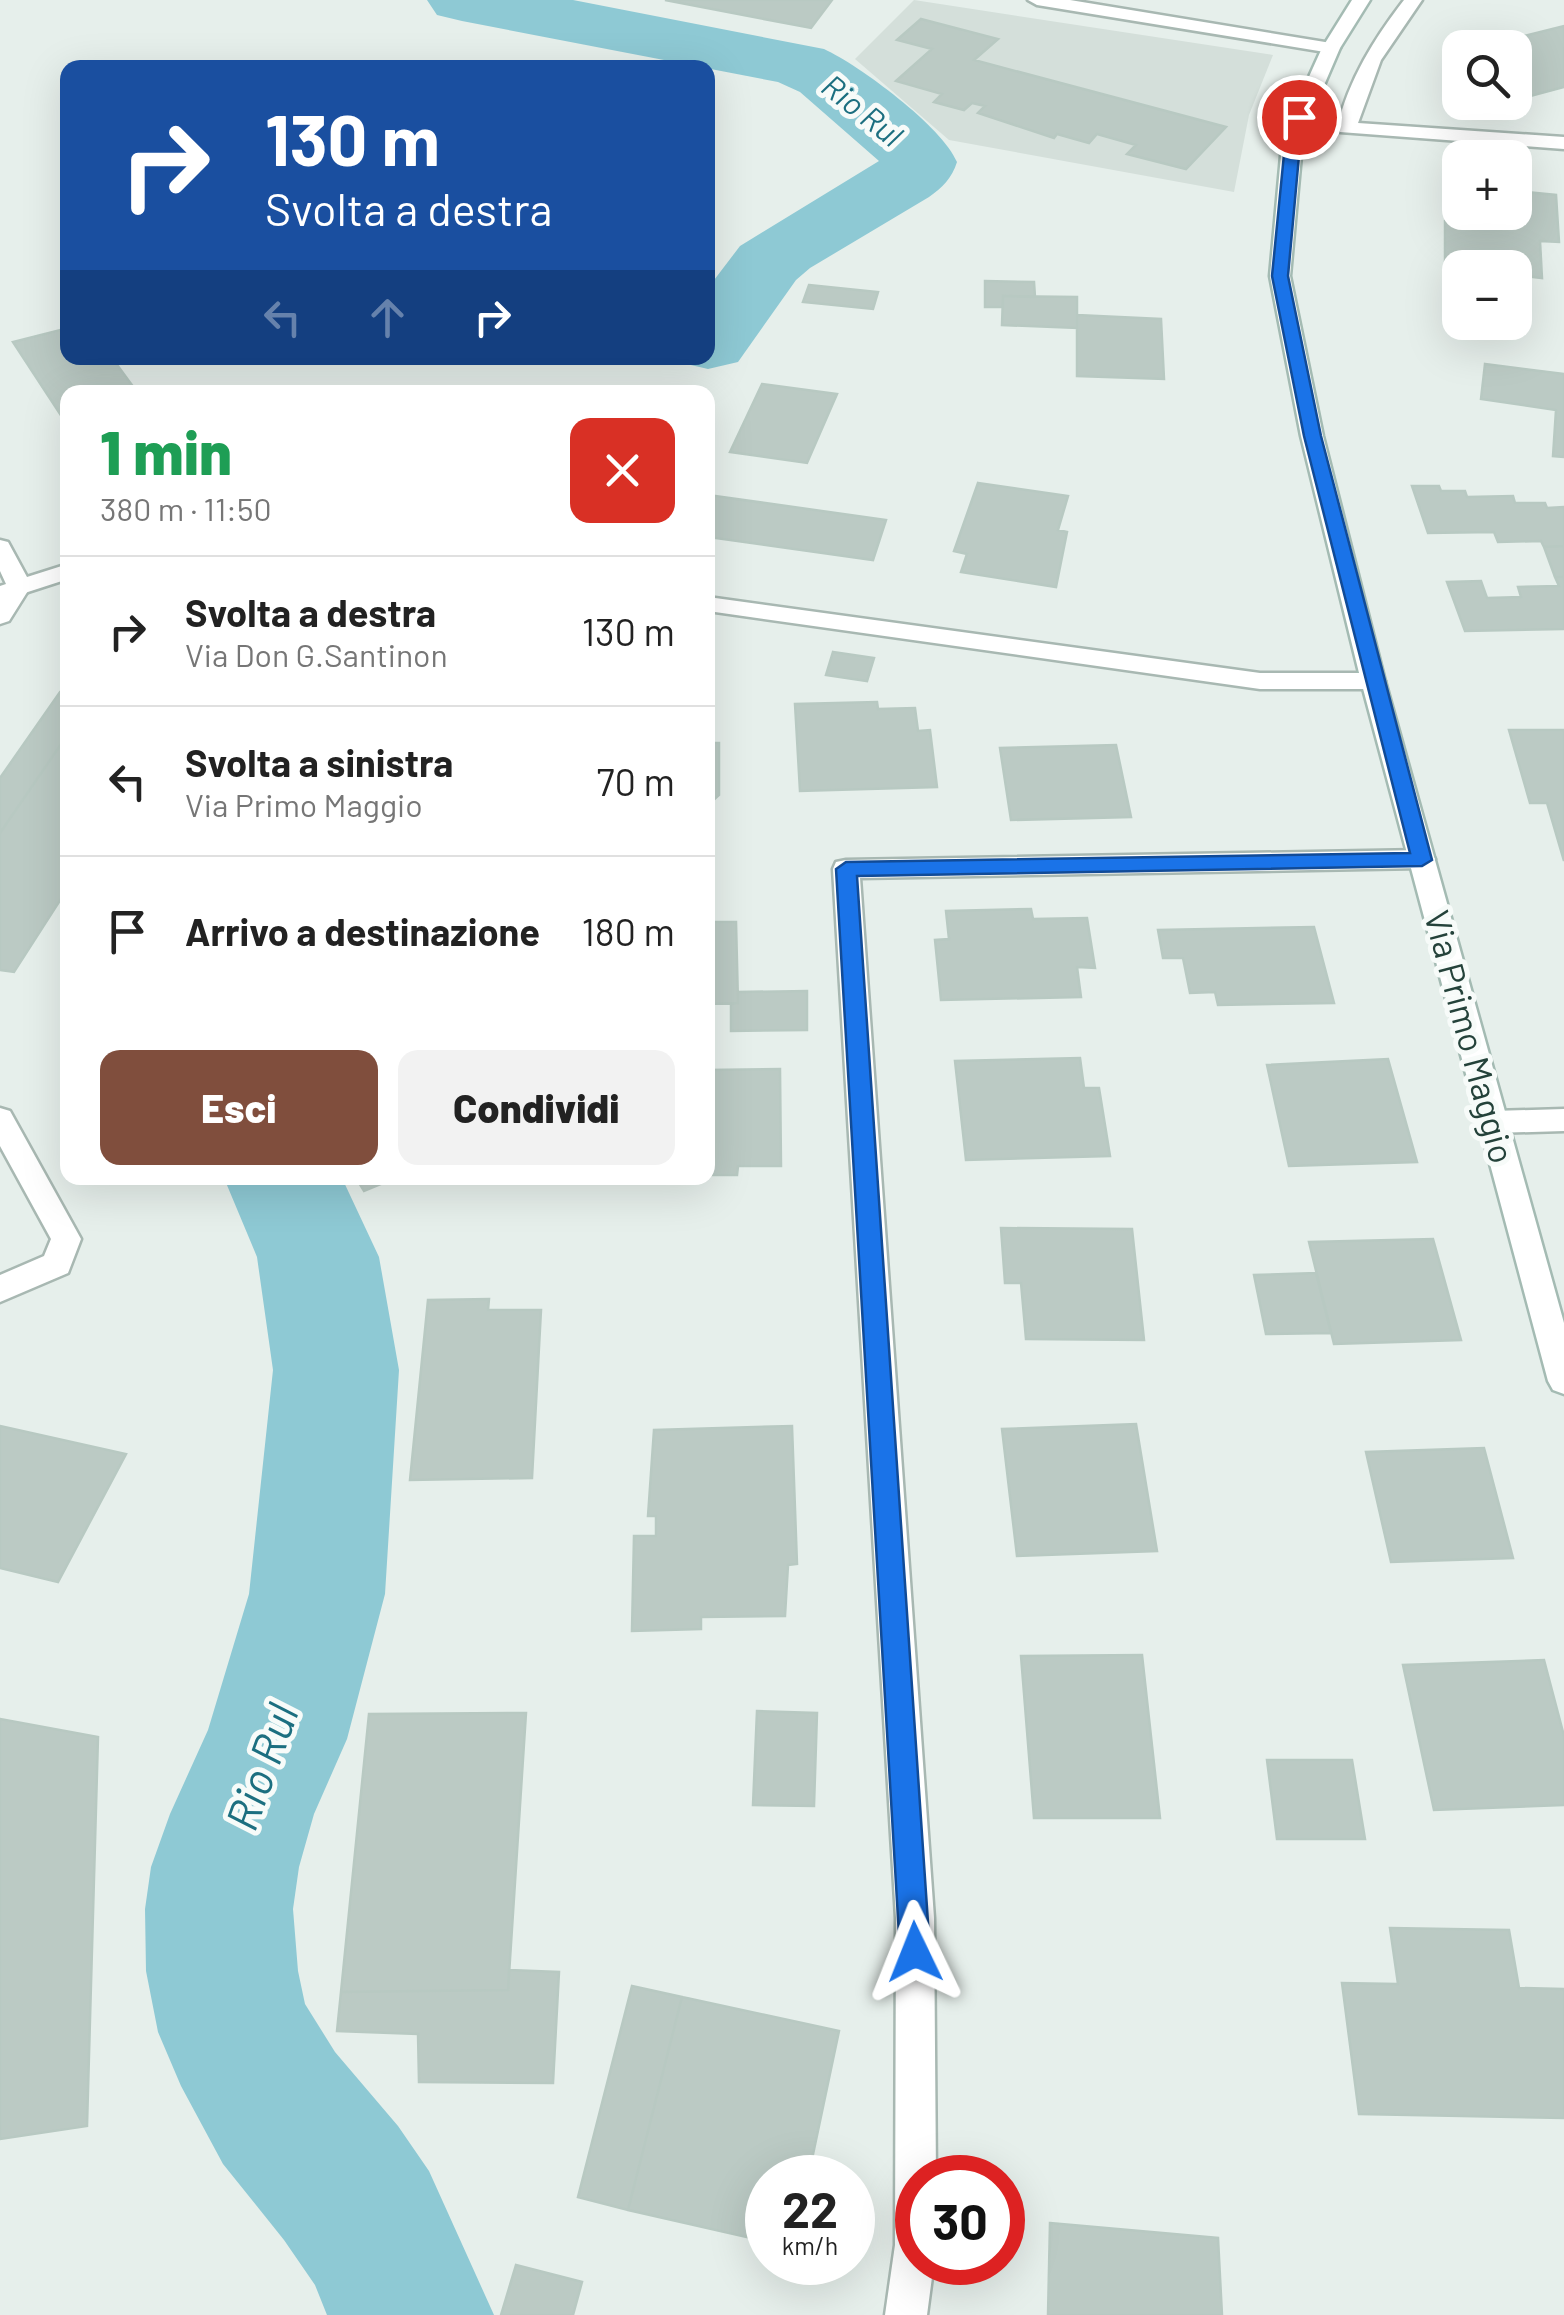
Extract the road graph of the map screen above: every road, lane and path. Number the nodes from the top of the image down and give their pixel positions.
1 (1036, 0) edge
2 (1361, 0) edge
3 (1412, 0) edge
4 (1331, 48) junction
5 (1564, 143) edge
6 (0, 547) edge
7 (60, 573) edge
8 (9, 590) edge
9 (715, 605) edge
10 (0, 616) edge
11 (1373, 681) junction
12 (1422, 860) junction
13 (0, 1120) edge
14 (1564, 1120) edge
15 (1493, 1122) junction
16 (0, 1289) edge
17 (1564, 1382) edge
18 (906, 2315) edge

1 - 4 street
2 - 4 street, Via Primo Maggio
3 - 5 street
4 - 11 street, Via Primo Maggio
6 - 8 street
7 - 8 street
8 - 10 street
9 - 11 street
11 - 12 street, Via Primo Maggio
12 - 15 street, Via Primo Maggio
12 - 18 street
13 - 16 street
14 - 15 street
15 - 17 street, Via Primo Maggio

